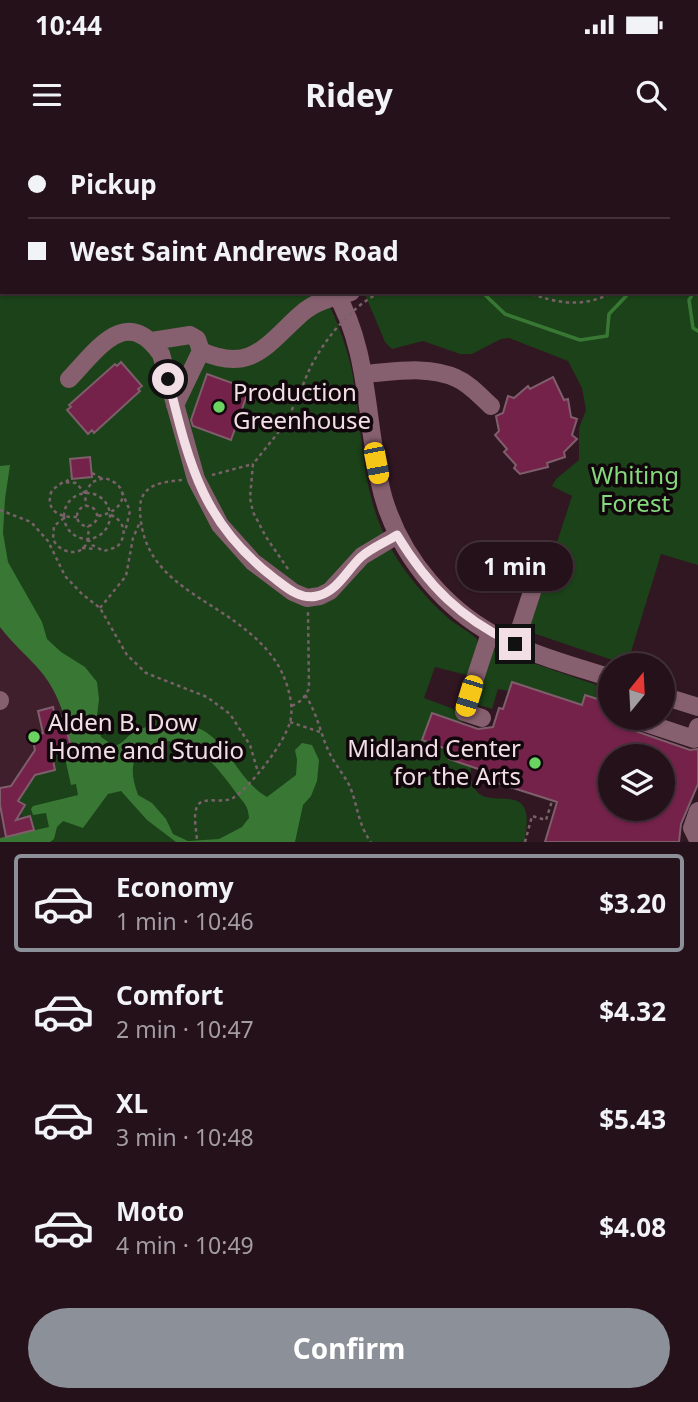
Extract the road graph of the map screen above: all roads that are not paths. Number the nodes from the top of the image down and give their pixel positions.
1 (339, 294) edge
2 (341, 294) edge
3 (152, 341) junction
4 (201, 351) junction
5 (363, 374) junction
6 (69, 379) dead end
7 (174, 405) junction
8 (491, 406) dead end
9 (397, 535) junction
10 (541, 561) dead end
11 (491, 633) junction
12 (515, 644) junction
13 (598, 673) edge
14 (676, 700) edge
15 (698, 707) edge
16 (482, 718) dead end
17 (698, 727) edge
18 (667, 730) edge
19 (698, 811) edge
20 (698, 840) edge

1 - 4 street
2 - 5 street
3 - 4 street
3 - 6 street
3 - 7 street
4 - 7 street
5 - 8 street
5 - 9 street
7 - 9 street
9 - 11 street
10 - 12 street
11 - 12 street
11 - 16 street
12 - 13 street
14 - 15 street
17 - 18 street
19 - 20 street

